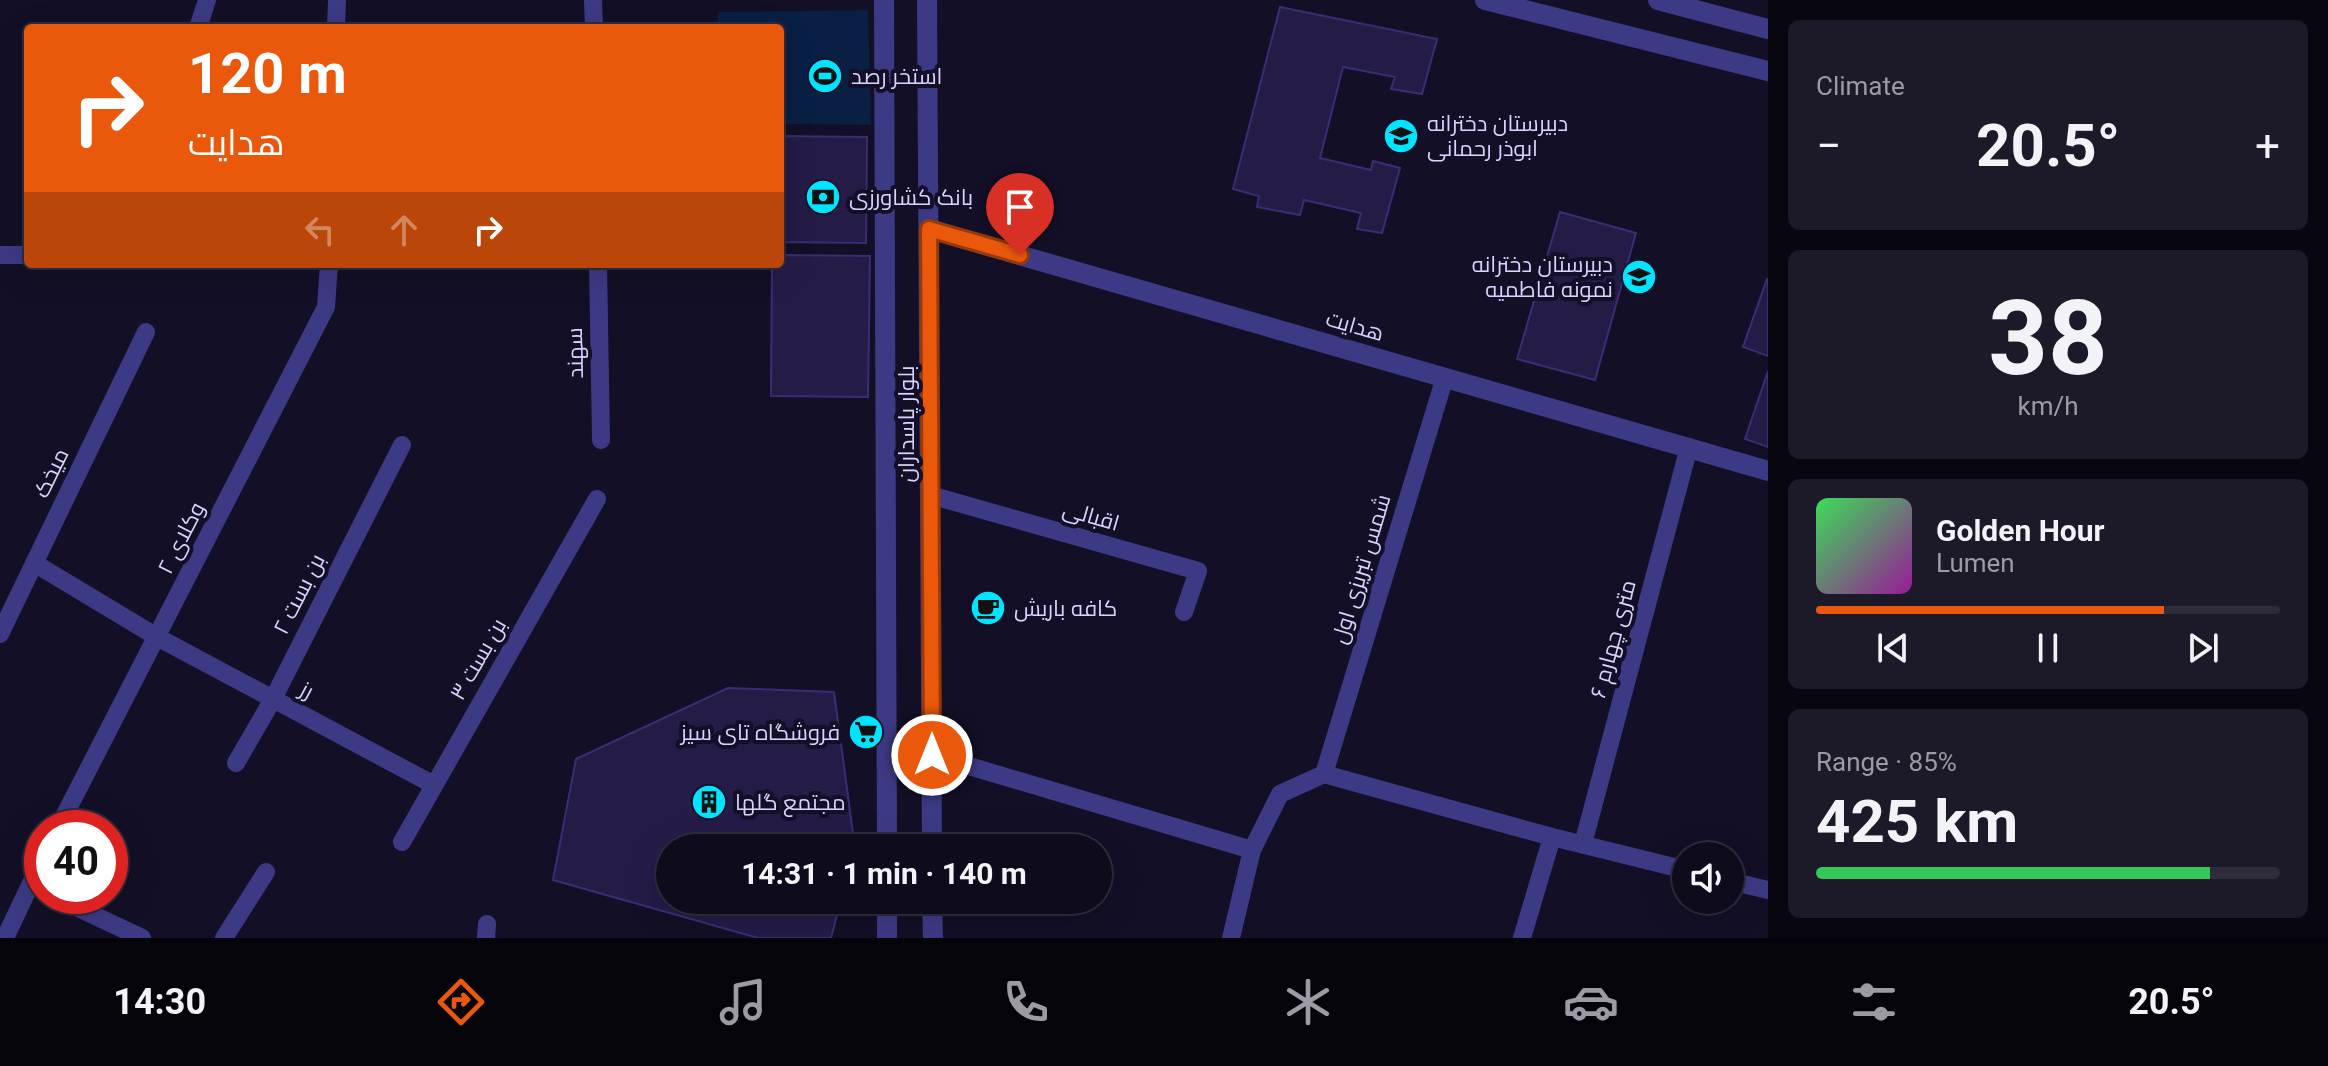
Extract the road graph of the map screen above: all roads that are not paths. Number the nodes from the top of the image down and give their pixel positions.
1 (207, 0) edge
2 (337, 0) edge
3 (593, 0) edge
4 (884, 0) edge
5 (927, 0) edge
6 (1485, 0) edge
7 (1658, 0) edge
8 (199, 24) edge
9 (336, 24) edge
10 (594, 24) edge
11 (1768, 29) edge
12 (1768, 71) edge
13 (929, 229) junction
14 (0, 255) edge
15 (24, 255) edge
16 (329, 268) edge
17 (598, 268) edge
18 (146, 332) dead end
19 (1445, 377) junction
20 (601, 440) dead end
21 (402, 445) dead end
22 (1689, 447) junction
23 (1768, 471) edge
24 (930, 495) junction
25 (597, 499) dead end
26 (34, 563) junction
27 (1184, 612) dead end
28 (0, 634) edge
29 (157, 637) junction
30 (273, 699) junction
31 (932, 755) junction
32 (236, 763) dead end
33 (1324, 774) junction
34 (434, 785) junction
35 (67, 810) edge
36 (887, 834) edge
37 (932, 834) edge
38 (1552, 837) junction
39 (402, 842) dead end
40 (1583, 844) junction
41 (1252, 850) junction
42 (1672, 866) edge
43 (266, 872) dead end
44 (1744, 884) edge
45 (1768, 890) edge
46 (24, 907) edge
47 (91, 914) edge
48 (887, 914) edge
49 (932, 914) edge
50 (5, 938) edge
51 (142, 938) edge
52 (224, 938) edge
53 (887, 938) edge
54 (933, 938) edge
55 (1231, 938) edge
56 (1522, 938) edge

1 - 8 lane
2 - 9 lane
3 - 10 lane
4 - 36 street, بلوار پاسداران
5 - 13 street, بلوار پاسداران
6 - 12 street
7 - 11 street
13 - 19 street, هدایت
13 - 24 street, بلوار پاسداران
14 - 15 lane
16 - 29 lane, وکلای ۲
17 - 20 lane, سهند
18 - 26 lane, میخک
19 - 22 street, هدایت
19 - 33 lane, شمس تبریزی اول
21 - 30 lane, بن بست ۲
22 - 23 street, هدایت
22 - 40 lane, ۶ متری چهارم
24 - 27 lane, اقبالی
24 - 31 street, بلوار پاسداران
25 - 34 lane, بن بست ۳
26 - 28 lane, میخک
26 - 29 lane, رز
29 - 30 lane, رز
29 - 35 lane, وکلای ۲
30 - 32 lane, بن بست ۲
30 - 34 lane, رز
31 - 37 street, بلوار پاسداران
31 - 41 lane
33 - 38 lane
33 - 41 lane
34 - 39 lane, بن بست ۳
38 - 40 lane
38 - 56 lane
40 - 42 lane
41 - 55 lane
43 - 52 lane
44 - 45 lane
46 - 50 lane
47 - 51 lane
48 - 53 street
49 - 54 street

